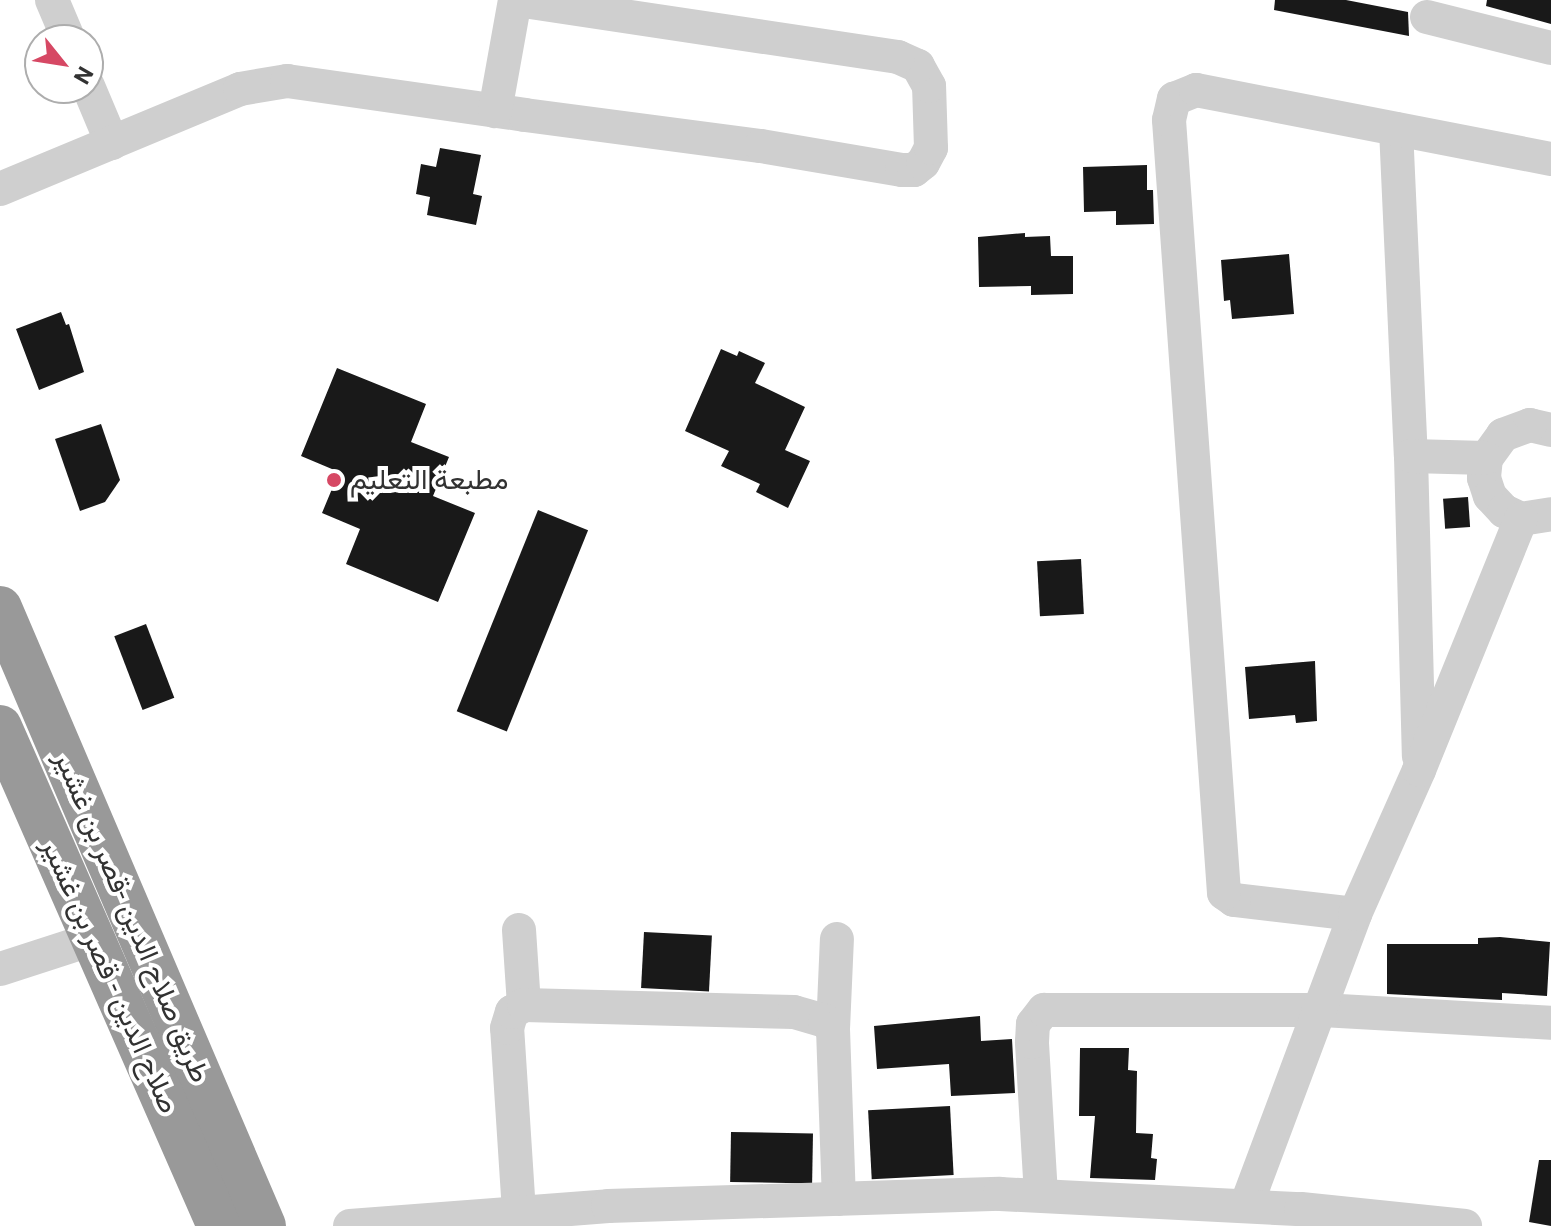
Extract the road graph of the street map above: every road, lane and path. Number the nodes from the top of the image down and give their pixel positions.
1 (52, 0) edge
2 (1484, 15) edge
3 (1427, 17) dead end
4 (62, 24) edge
5 (1551, 48) edge
6 (96, 104) edge
7 (495, 111) junction
8 (1396, 129) junction
9 (112, 143) junction
10 (1551, 159) edge
11 (0, 189) edge
12 (1551, 430) edge
13 (1411, 456) junction
14 (1486, 458) junction
15 (1536, 516) edge
16 (0, 608) edge
17 (2, 735) edge
18 (1419, 770) junction
19 (1355, 914) junction
20 (519, 930) dead end
21 (93, 939) junction
22 (837, 939) dead end
23 (0, 969) edge
24 (524, 1005) junction
25 (1322, 1010) junction
26 (1551, 1023) edge
27 (833, 1029) junction
28 (1041, 1195) junction
29 (839, 1199) junction
30 (1246, 1206) junction
31 (519, 1212) junction
32 (219, 1226) edge
33 (264, 1226) edge
34 (350, 1226) edge
35 (1465, 1226) edge

1 - 4 street
2 - 3 street
2 - 5 street
6 - 9 street
7 - 7 street
7 - 9 street
8 - 10 street
8 - 13 street
8 - 19 street
9 - 11 street
12 - 14 street
13 - 14 street
13 - 18 street
14 - 15 street
15 - 18 street
16 - 33 highway, طريق صلاح الدين -قصر بن غشير
17 - 21 highway, صلاح الدين - قصر بن غشير
18 - 19 street
19 - 25 street
20 - 24 street
21 - 23 street
21 - 32 highway, صلاح الدين - قصر بن غشير
22 - 27 street
24 - 27 street
24 - 31 street
25 - 26 street
25 - 28 street
25 - 30 street
27 - 29 street
28 - 29 street
28 - 30 street
29 - 31 street
30 - 35 street
31 - 34 street

